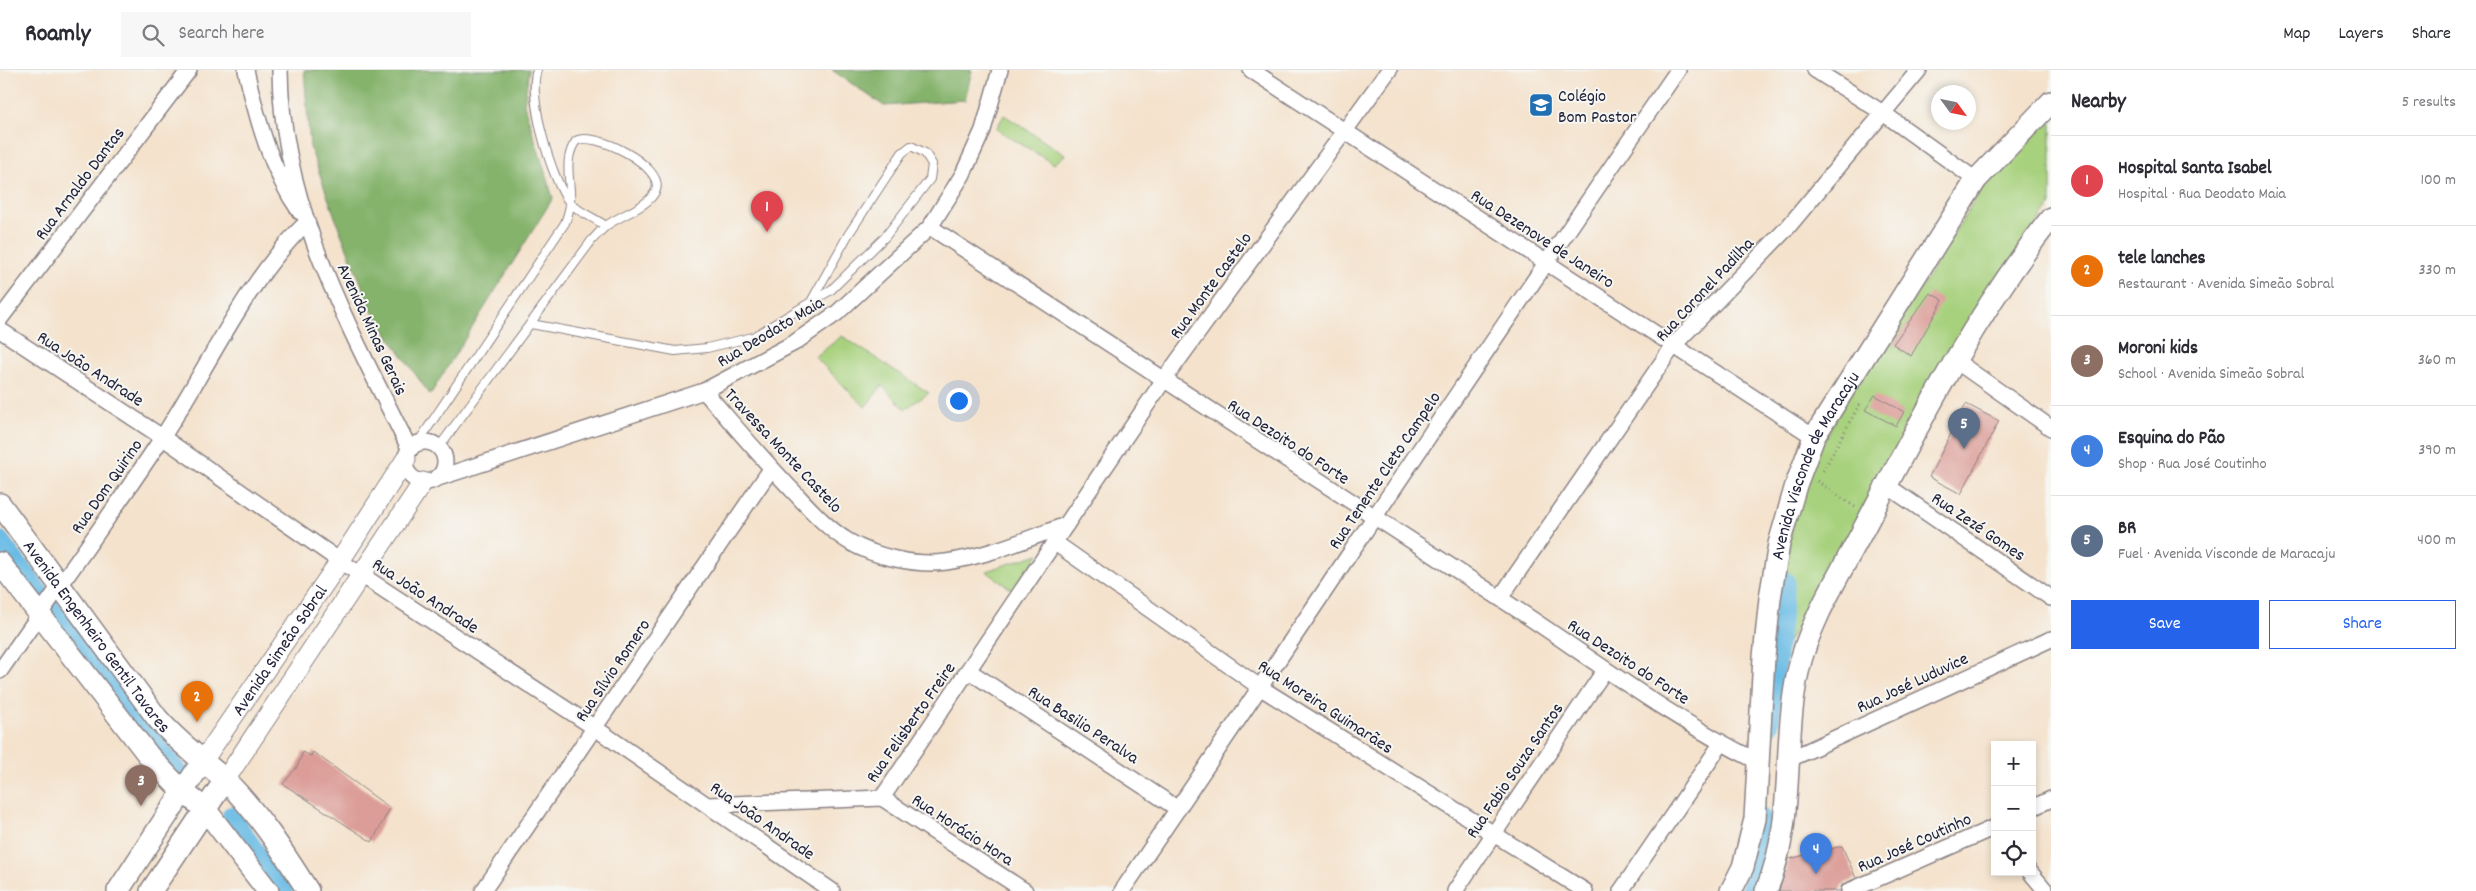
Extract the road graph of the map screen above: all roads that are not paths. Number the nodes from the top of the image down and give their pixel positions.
1 (189, 70) edge
2 (246, 70) edge
3 (280, 70) edge
4 (537, 70) edge
5 (1000, 70) edge
6 (1251, 70) edge
7 (1389, 70) edge
8 (1678, 70) edge
9 (1815, 70) edge
10 (1919, 70) edge
11 (2051, 102) edge
12 (1883, 113) junction
13 (1346, 130) junction
14 (1976, 180) junction
15 (570, 203) junction
16 (2051, 218) edge
17 (307, 222) junction
18 (606, 226) junction
19 (930, 227) junction
20 (1544, 263) junction
21 (812, 300) junction
22 (0, 319) edge
23 (531, 324) junction
24 (0, 330) edge
25 (1674, 345) junction
26 (1956, 361) junction
27 (1163, 381) junction
28 (704, 391) junction
29 (2051, 428) edge
30 (162, 437) junction
31 (1814, 437) junction
32 (439, 447) junction
33 (411, 451) junction
34 (771, 469) junction
35 (430, 480) junction
36 (1886, 485) junction
37 (0, 504) edge
38 (1374, 518) junction
39 (1066, 524) junction
40 (1054, 542) junction
41 (340, 561) junction
42 (0, 563) edge
43 (361, 574) junction
44 (59, 587) junction
45 (1500, 598) junction
46 (2051, 598) edge
47 (41, 612) junction
48 (2051, 639) edge
49 (1605, 670) junction
50 (0, 671) edge
51 (969, 671) junction
52 (1261, 688) junction
53 (595, 728) junction
54 (1721, 744) junction
55 (1790, 759) junction
56 (202, 762) junction
57 (1757, 762) junction
58 (225, 780) junction
59 (182, 791) junction
60 (882, 798) junction
61 (2051, 799) edge
62 (709, 805) junction
63 (2036, 806) edge
64 (205, 809) junction
65 (1178, 809) junction
66 (1991, 829) edge
67 (1493, 833) junction
68 (2033, 876) edge
69 (824, 889) edge
70 (118, 891) edge
71 (151, 891) edge
72 (268, 891) edge
73 (308, 891) edge
74 (483, 891) edge
75 (1025, 891) edge
76 (1122, 891) edge
77 (1455, 891) edge
78 (1585, 891) edge
79 (1621, 891) edge
80 (1731, 891) edge
81 (1766, 891) edge
82 (1849, 891) edge
83 (2046, 891) edge

1 - 22 street, Rua Arnaldo Dantas
2 - 17 street, Avenida Minas Gerais
3 - 17 street, Avenida Minas Gerais
4 - 15 lane
5 - 19 street, Rua Deodato Maia
6 - 13 street, Rua Dezenove de Janeiro
7 - 13 street, Rua Monte Castelo
8 - 20 street, Rua Tenente Cleto Campelo
9 - 12 street
10 - 12 street, Rua Coronel Padilha
11 - 14 main road, Avenida Visconde de Maracaju
12 - 14 street
12 - 25 street, Rua Coronel Padilha
13 - 20 street, Rua Dezenove de Janeiro
13 - 27 street, Rua Monte Castelo
14 - 31 main road, Avenida Visconde de Maracaju
15 - 18 lane
15 - 18 lane
15 - 33 lane
16 - 26 main road
17 - 30 street, Rua Dom Quirino
17 - 33 street, Avenida Minas Gerais
18 - 23 lane
19 - 27 street, Rua Dezoito do Forte
19 - 28 street, Rua Deodato Maia
20 - 25 street, Rua Dezenove de Janeiro
20 - 38 street, Rua Tenente Cleto Campelo
21 - 21 lane
21 - 23 lane
23 - 32 lane
24 - 30 street, Rua João Andrade
25 - 31 street, Rua Dezenove de Janeiro
25 - 45 street, Rua Coronel Padilha
26 - 29 street
26 - 36 main road
27 - 38 street, Rua Dezoito do Forte
27 - 39 street, Rua Monte Castelo
28 - 34 street, Travessa Monte Castelo
28 - 35 street, Rua Deodato Maia
30 - 41 street, Rua João Andrade
30 - 44 street, Rua Dom Quirino
31 - 57 main road, Avenida Visconde de Maracaju
32 - 33 street
32 - 35 street
33 - 35 street
33 - 41 street, Avenida Simeão Sobral
34 - 39 street, Travessa Monte Castelo
34 - 53 street, Rua Sílvio Romero
35 - 43 street, Avenida Simeão Sobral
36 - 46 street, Rua Zezé Gomes
36 - 55 main road
37 - 44 main road, Avenida Engenheiro Gentil Tavares
38 - 45 street, Rua Dezoito do Forte
38 - 52 street, Rua Tenente Cleto Campelo
39 - 40 street, Rua Felisberto Freire
40 - 51 street, Rua Felisberto Freire
40 - 52 street, Rua Moreira Guimarães
41 - 43 street, Rua João Andrade
41 - 56 street, Avenida Simeão Sobral
42 - 47 main road, Avenida Engenheiro Gentil Tavares
43 - 53 street, Rua João Andrade
43 - 58 street, Avenida Simeão Sobral
44 - 47 street, Rua Dom Quirino
44 - 56 main road, Avenida Engenheiro Gentil Tavares
45 - 49 street, Rua Dezoito do Forte
47 - 50 street, Rua Dom Quirino
47 - 59 main road, Avenida Engenheiro Gentil Tavares
48 - 55 street, Rua José Luduvice
49 - 54 street, Rua Dezoito do Forte
49 - 67 street, Rua Fabio Souza Santos
51 - 60 street, Rua Felisberto Freire
51 - 65 street, Rua Basilio Peralva
52 - 65 street, Rua Tenente Cleto Campelo
52 - 67 street, Rua Moreira Guimarães
53 - 62 street, Rua João Andrade
53 - 74 street, Rua Sílvio Romero
54 - 57 street, Rua Dezoito do Forte
54 - 79 street
55 - 81 main road
56 - 58 main road
56 - 59 main road, Avenida Simeão Sobral
57 - 80 main road, Avenida Visconde de Maracaju
58 - 64 main road, Avenida Simeão Sobral
58 - 73 main road
59 - 64 main road, Avenida Engenheiro Gentil Tavares
59 - 70 main road, Avenida Simeão Sobral
60 - 62 street, Rua Felisberto Freire
60 - 75 street, Rua Horácio Hora
61 - 63 street
62 - 69 street, Rua João Andrade
64 - 71 main road, Avenida Simeão Sobral
64 - 72 main road
65 - 76 street, Rua Tenente Cleto Campelo
66 - 82 street, Rua José Coutinho
67 - 77 street, Rua Fabio Souza Santos
67 - 78 street, Rua Moreira Guimarães
68 - 83 street

